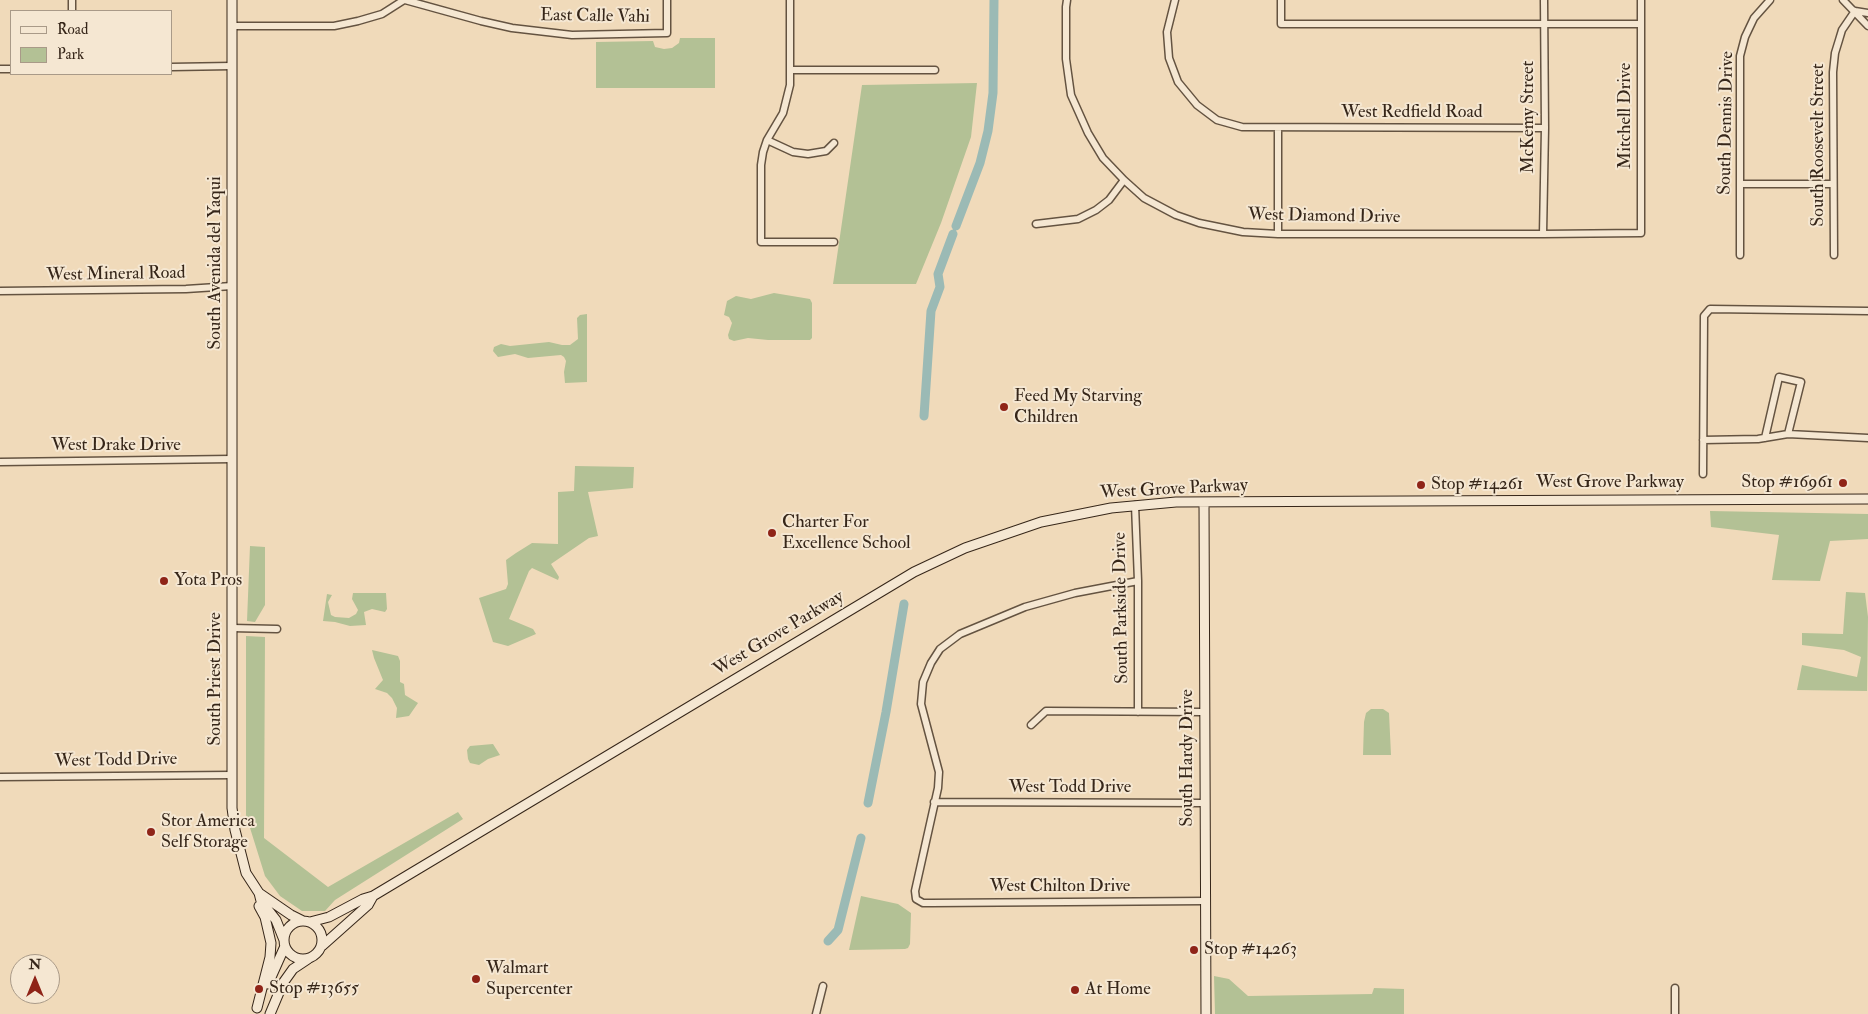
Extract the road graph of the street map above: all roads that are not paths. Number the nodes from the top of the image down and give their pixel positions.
1 (232, 0) edge
2 (405, 0) edge
3 (667, 0) edge
4 (790, 0) edge
5 (1067, 0) edge
6 (1174, 0) edge
7 (1280, 0) edge
8 (1544, 0) edge
9 (1642, 0) edge
10 (1770, 0) edge
11 (1843, 0) edge
12 (1855, 11) junction
13 (1868, 13) edge
14 (1642, 24) junction
15 (1544, 25) junction
16 (232, 26) junction
17 (1868, 26) edge
18 (232, 66) junction
19 (172, 67) edge
20 (790, 70) junction
21 (935, 70) dead end
22 (1278, 128) junction
23 (1545, 128) junction
24 (767, 140) junction
25 (834, 143) dead end
26 (1124, 180) junction
27 (1740, 184) junction
28 (1833, 184) junction
29 (1036, 224) dead end
30 (1641, 233) joint
31 (1278, 234) junction
32 (1543, 234) junction
33 (834, 242) dead end
34 (1740, 255) dead end
35 (1834, 255) dead end
36 (232, 286) junction
37 (0, 291) edge
38 (1868, 311) edge
39 (1788, 434) junction
40 (1765, 438) junction
41 (1868, 438) edge
42 (1703, 440) junction
43 (232, 460) junction
44 (0, 462) edge
45 (1703, 474) dead end
46 (1868, 499) edge
47 (1204, 502) junction
48 (1135, 505) junction
49 (1138, 581) junction
50 (232, 628) junction
51 (277, 629) dead end
52 (1138, 712) junction
53 (1204, 712) junction
54 (1031, 725) dead end
55 (232, 775) junction
56 (0, 777) edge
57 (934, 802) junction
58 (1205, 803) junction
59 (251, 882) junction
60 (259, 893) junction
61 (373, 896) junction
62 (1205, 901) junction
63 (307, 921) junction
64 (285, 943) junction
65 (322, 946) junction
66 (308, 959) junction
67 (823, 986) dead end
68 (1675, 988) dead end
69 (256, 1011) edge
70 (270, 1014) edge
71 (816, 1014) edge
72 (1206, 1014) edge
73 (1675, 1014) edge

1 - 16 street
2 - 3 street, East Calle Vahi
2 - 16 street, East Calle Vahi
4 - 20 street
5 - 26 street
6 - 22 street, West Redfield Road
7 - 15 street
8 - 15 street, McKemy Street
9 - 14 street, Mitchell Drive
10 - 27 street, South Dennis Drive
11 - 12 street
12 - 13 street
12 - 17 street
12 - 28 street, South Roosevelt Street
14 - 15 street
14 - 30 street, Mitchell Drive
15 - 23 street, McKemy Street
16 - 18 street
18 - 19 street
18 - 36 street, South Avenida del Yaqui
20 - 21 street
20 - 24 street
22 - 23 street, West Redfield Road
22 - 31 street
23 - 32 street, McKemy Street
24 - 25 street
24 - 33 street
26 - 29 street
26 - 31 street, West Diamond Drive
27 - 28 street
27 - 34 street, South Dennis Drive
28 - 35 street, South Roosevelt Street
30 - 32 street, West Diamond Drive
31 - 32 street, West Diamond Drive
36 - 37 street, West Mineral Road
36 - 43 street, South Avenida del Yaqui
38 - 42 street
39 - 40 street
39 - 40 street
39 - 41 street
40 - 42 street
42 - 45 street
43 - 44 street, West Drake Drive
43 - 50 street, South Priest Drive
46 - 47 street, West Grove Parkway
47 - 48 street, West Grove Parkway
47 - 53 street, South Hardy Drive
48 - 49 street, South Parkside Drive
48 - 61 street, West Grove Parkway
49 - 52 street, South Parkside Drive
49 - 57 street
50 - 51 street
50 - 55 street, South Priest Drive
52 - 53 street
52 - 54 street
53 - 58 street, South Hardy Drive
55 - 56 street, West Todd Drive
55 - 59 street, South Priest Drive
57 - 58 street, West Todd Drive
57 - 62 street, West Chilton Drive
58 - 62 street, South Hardy Drive
59 - 60 street, South Priest Drive
59 - 69 street
60 - 63 street, South Priest Drive
60 - 64 street, South Priest Drive
61 - 63 street, West Grove Parkway
61 - 65 street, West Grove Parkway
62 - 72 street, South Hardy Drive
63 - 64 street
63 - 65 street
64 - 66 street
64 - 69 street
65 - 66 street
66 - 70 street
67 - 71 street
68 - 73 street

